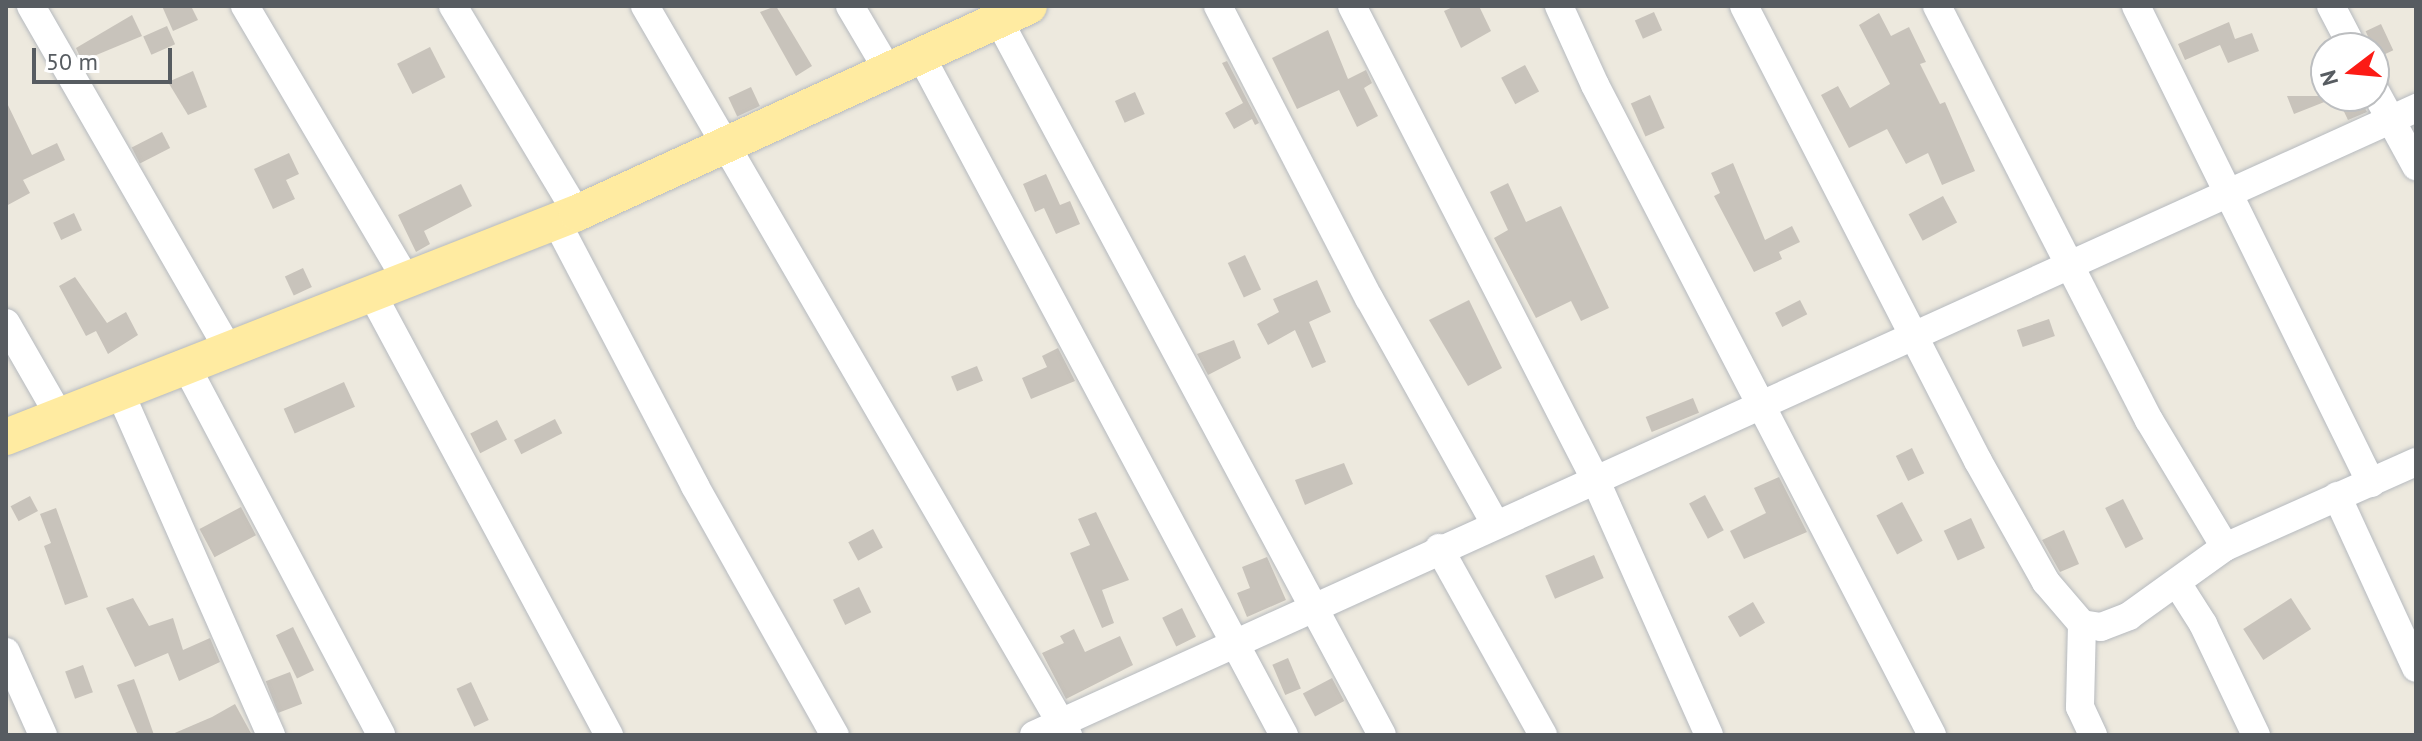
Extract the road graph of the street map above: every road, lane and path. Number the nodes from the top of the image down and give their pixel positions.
1 (31, 6) edge
2 (245, 6) edge
3 (453, 6) edge
4 (645, 6) edge
5 (850, 6) edge
6 (1218, 6) edge
7 (1352, 6) edge
8 (1559, 6) edge
9 (1744, 6) edge
10 (1937, 6) edge
11 (2136, 6) edge
12 (2331, 6) edge
13 (1013, 13) edge
14 (2345, 32) edge
15 (922, 58) junction
16 (889, 72) junction
17 (2416, 108) edge
18 (2386, 112) edge
19 (2390, 120) junction
20 (727, 146) junction
21 (2416, 166) edge
22 (2227, 194) junction
23 (567, 217) junction
24 (2071, 265) junction
25 (407, 281) junction
26 (372, 294) junction
27 (6, 323) edge
28 (1911, 337) junction
29 (229, 351) junction
30 (187, 368) junction
31 (121, 395) junction
32 (1763, 406) junction
33 (61, 419) junction
34 (6, 437) edge
35 (2416, 462) edge
36 (1595, 479) junction
37 (2371, 483) junction
38 (2337, 496) junction
39 (1495, 523) junction
40 (2225, 547) junction
41 (1439, 548) junction
42 (2177, 583) junction
43 (1313, 606) junction
44 (2082, 624) junction
45 (1236, 643) junction
46 (6, 652) edge
47 (2416, 668) edge
48 (1065, 729) edge
49 (43, 735) edge
50 (271, 735) edge
51 (381, 735) edge
52 (609, 735) edge
53 (835, 735) edge
54 (1034, 735) edge
55 (1284, 735) edge
56 (1382, 735) edge
57 (1543, 735) edge
58 (1709, 735) edge
59 (1932, 735) edge
60 (2093, 735) edge
61 (2256, 735) edge

1 - 29 street
2 - 25 street
3 - 23 street
4 - 20 street
5 - 16 street
6 - 39 street
7 - 36 street
8 - 32 street
9 - 28 street
10 - 24 street
11 - 22 street
12 - 14 street
13 - 15 main road
13 - 43 street
15 - 16 main road
15 - 45 street
16 - 20 main road
17 - 19 street
18 - 19 street
19 - 21 street
19 - 22 street
20 - 23 main road
20 - 48 street
22 - 24 street
22 - 37 street
23 - 25 main road
23 - 53 street
24 - 28 street
24 - 40 street
25 - 26 main road
26 - 29 main road
26 - 52 street
27 - 33 street
28 - 32 street
28 - 44 street
29 - 30 main road
30 - 31 main road
30 - 51 street
31 - 33 main road
31 - 50 street
32 - 36 street
32 - 59 street
33 - 34 main road
35 - 37 street
36 - 39 street
36 - 58 street
37 - 38 street
38 - 40 street
38 - 47 street
39 - 41 street
40 - 42 street
41 - 43 street
41 - 57 street
42 - 44 street
42 - 61 street
43 - 45 street
43 - 56 street
44 - 60 street
45 - 48 street
45 - 55 street
46 - 49 street
48 - 54 street

